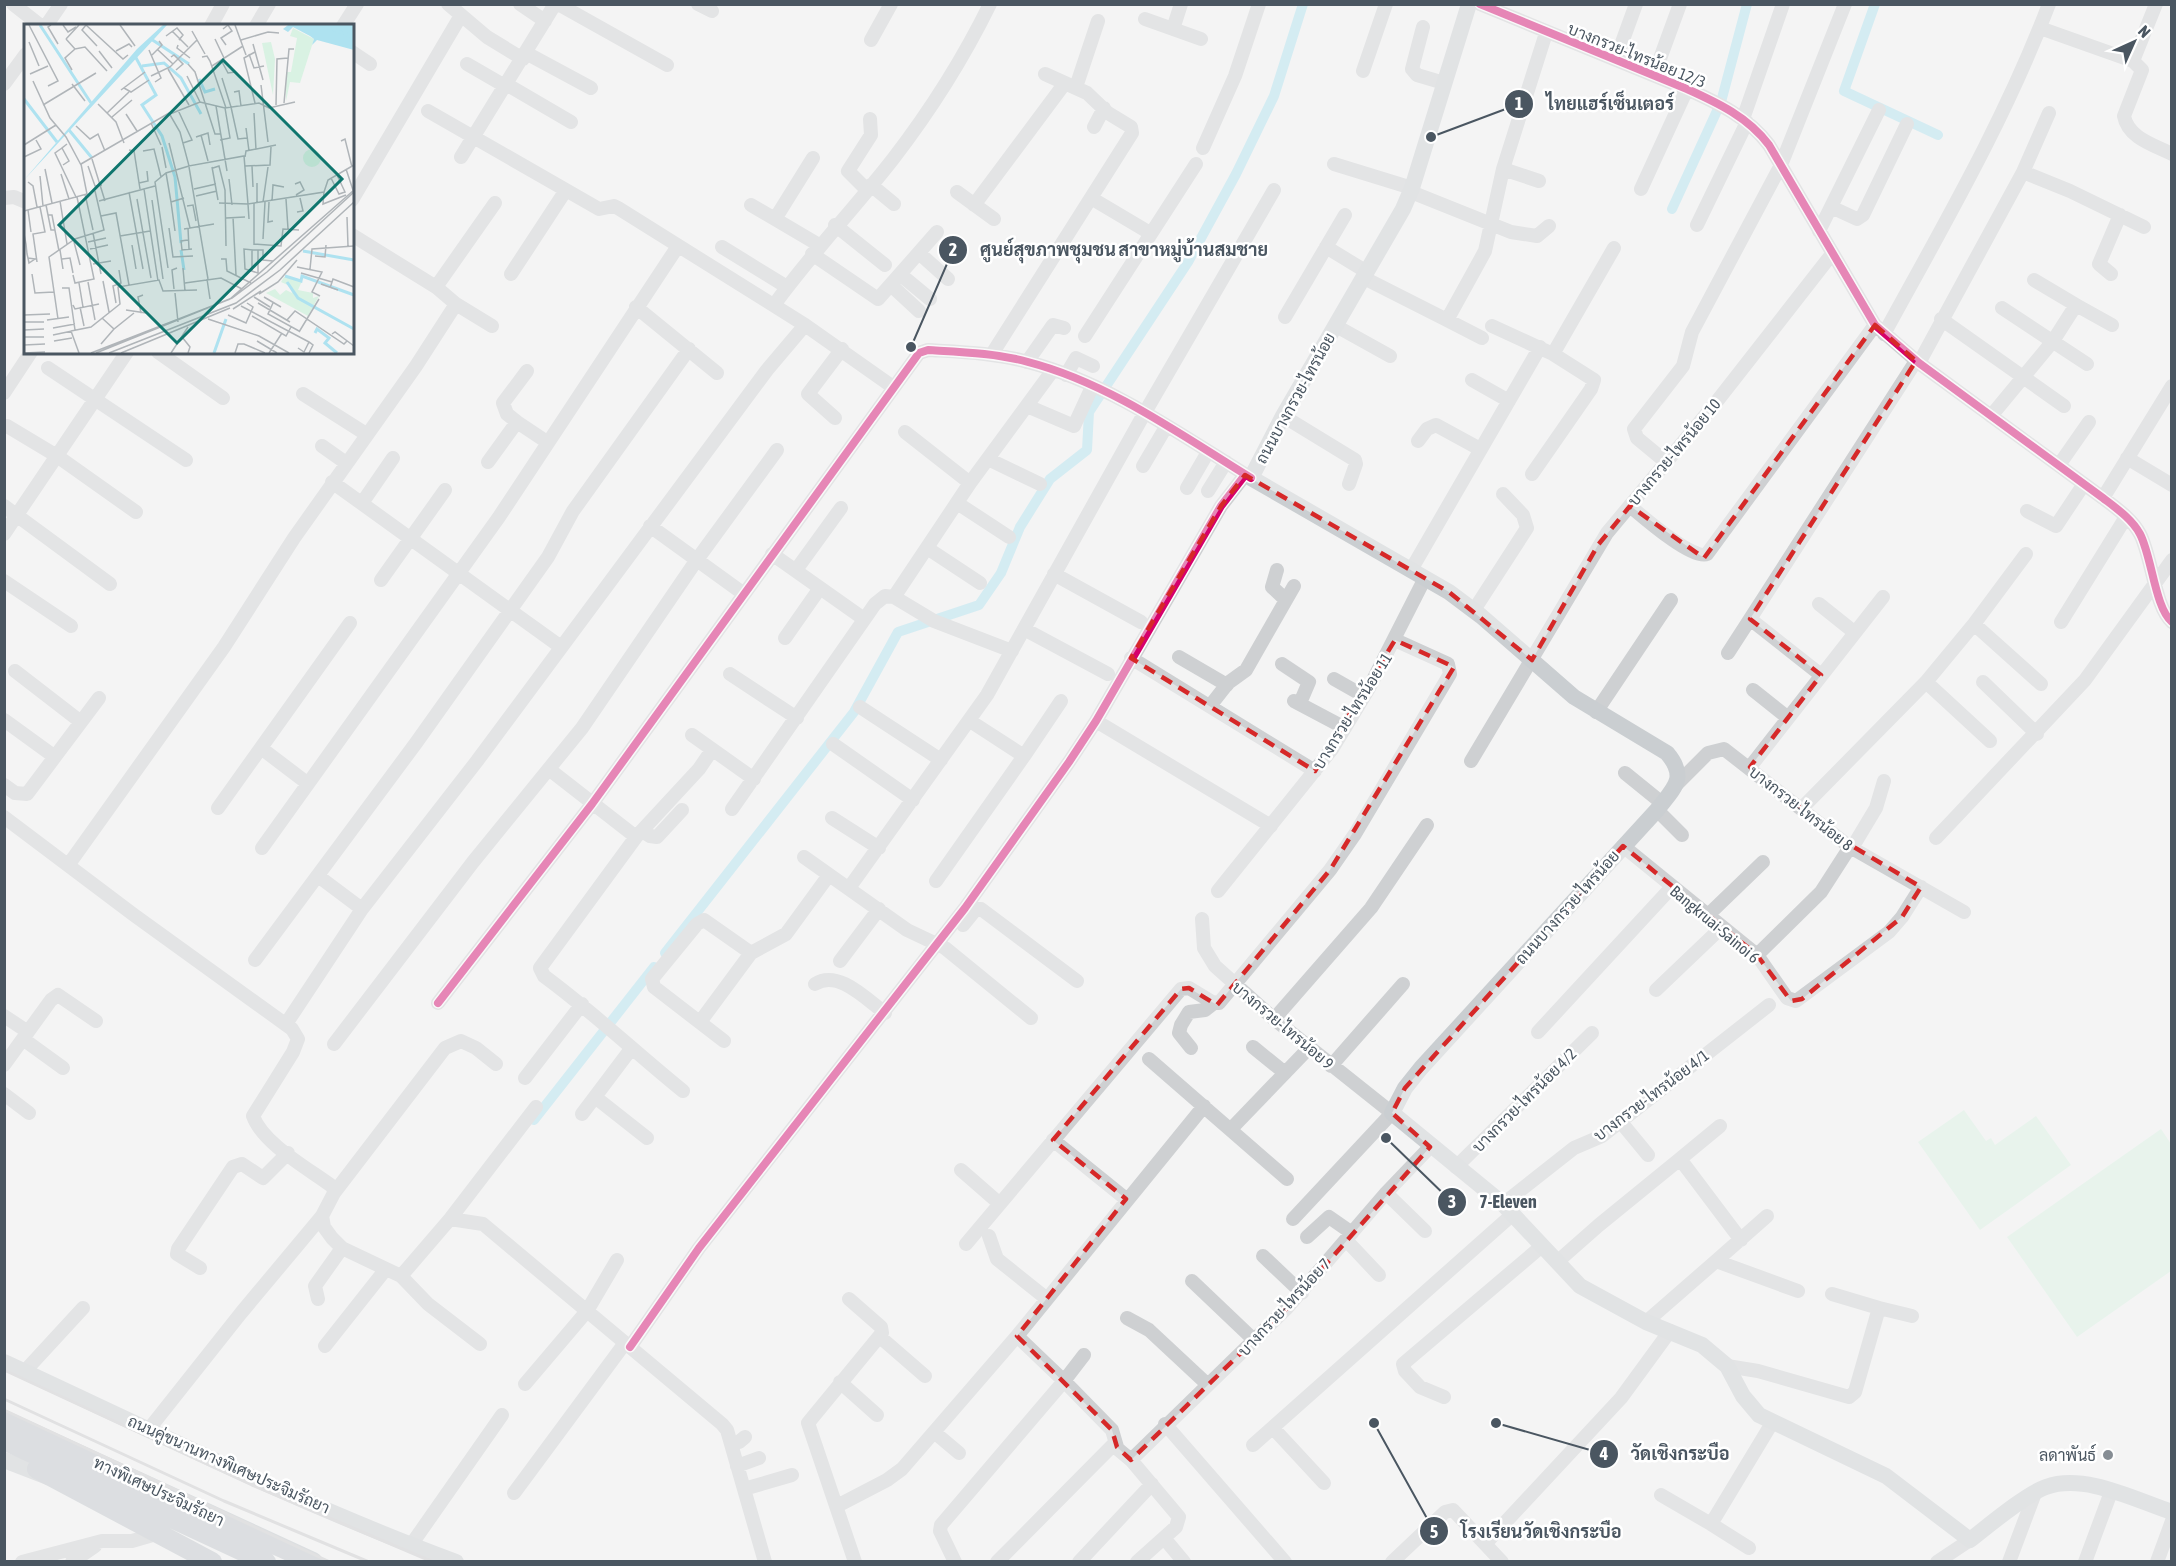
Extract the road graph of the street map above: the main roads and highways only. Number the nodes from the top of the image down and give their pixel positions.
1 (1468, 4) edge
2 (4, 1362) edge
3 (4, 1420) edge
4 (4, 1440) edge
5 (4, 1451) edge
6 (4, 1460) edge
7 (2172, 1512) edge
8 (212, 1562) edge
9 (254, 1562) edge
10 (266, 1562) edge
11 (314, 1562) edge
12 (456, 1562) edge

1 - 7 main road, ถนนบางกรวย-ไทรน้อย
2 - 12 main road, ถนนคู่ขนานทางพิเศษประจิมรัถยา
3 - 11 highway, ทางพิเศษประจิมรัถยา
4 - 10 highway, ทางพิเศษประจิมรัถยา
5 - 8 highway
6 - 9 main road

